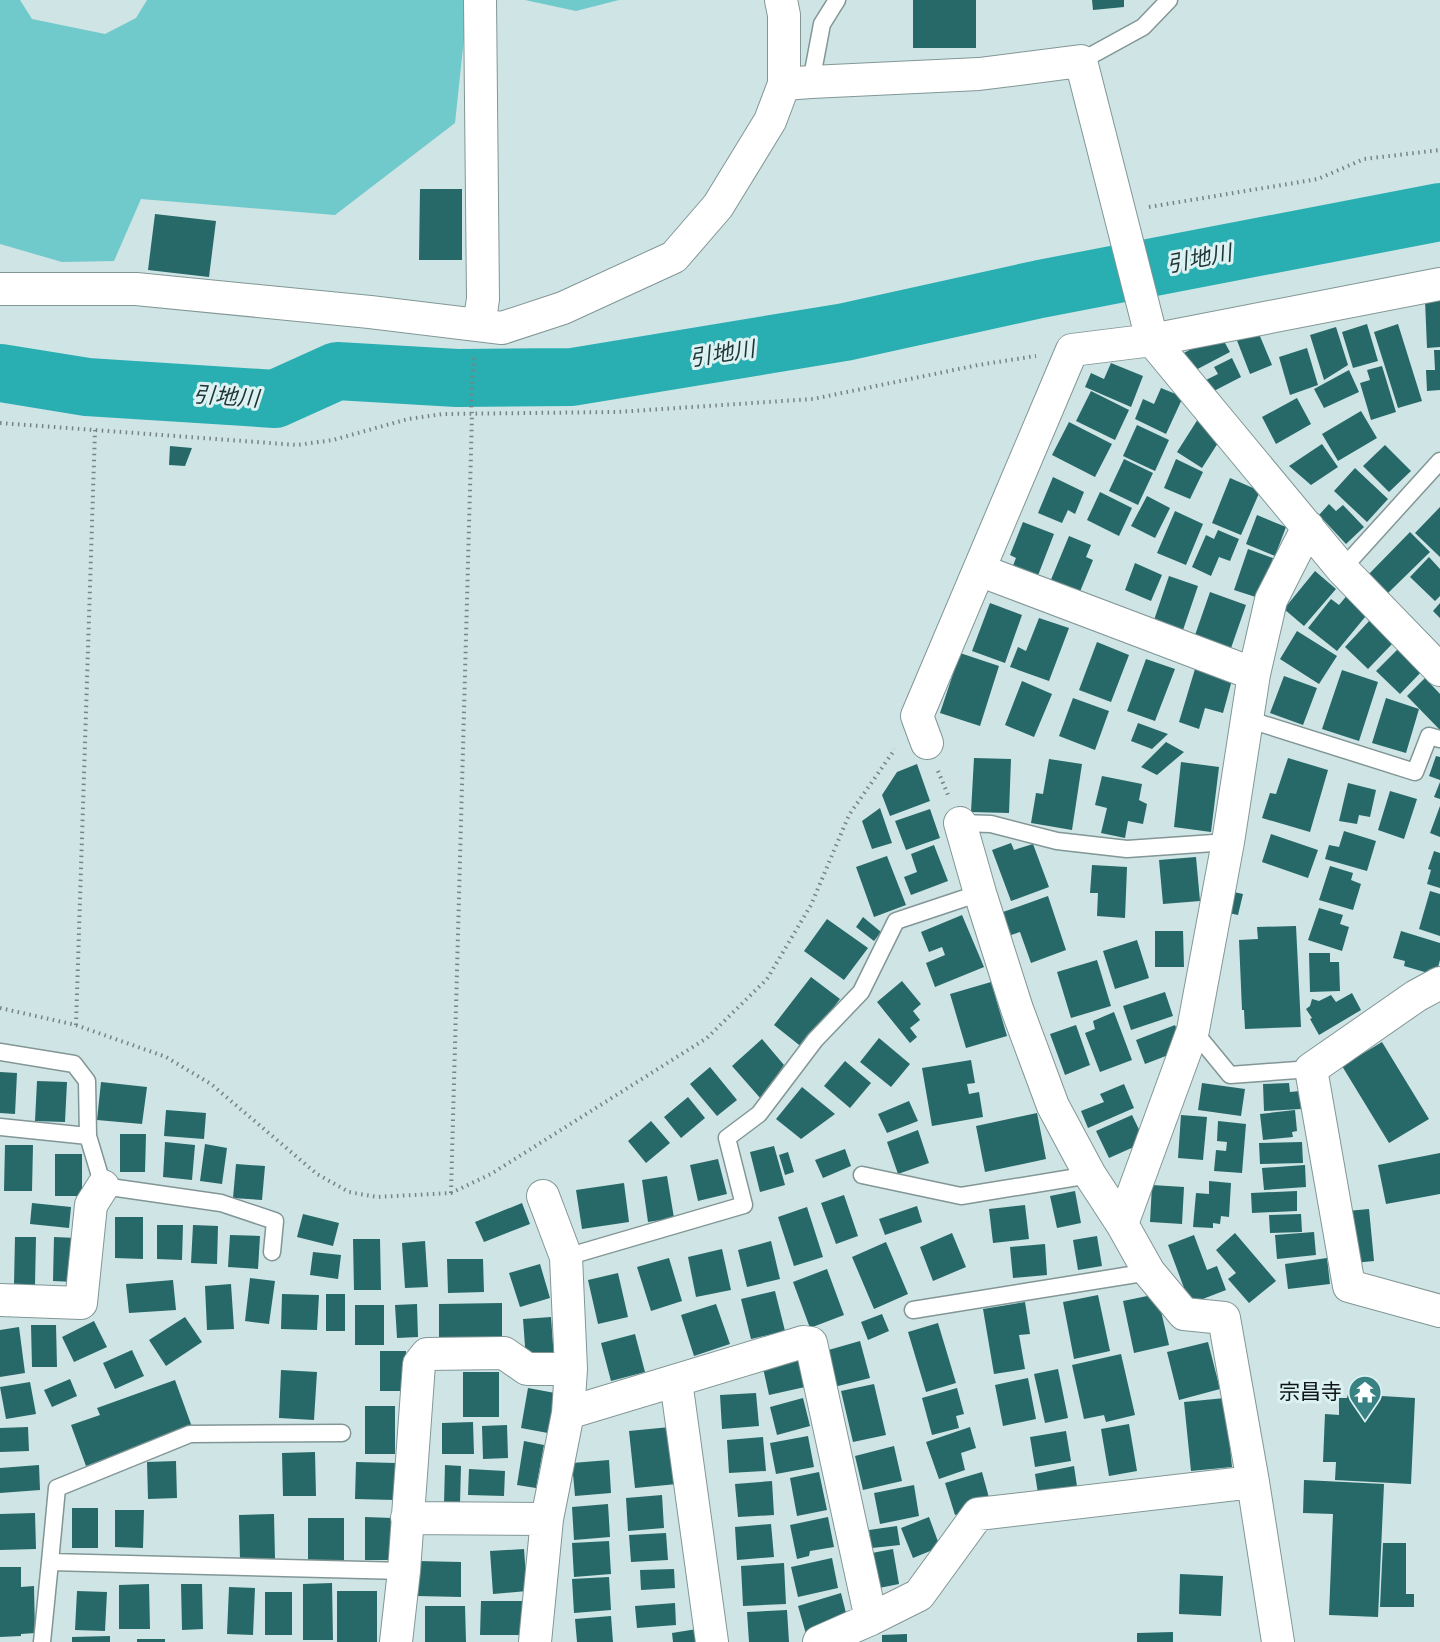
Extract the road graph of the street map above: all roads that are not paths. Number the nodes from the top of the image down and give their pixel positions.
1 (480, 0) edge
2 (781, 0) edge
3 (837, 0) edge
4 (1169, 0) edge
5 (1081, 61) junction
6 (798, 83) junction
7 (1440, 284) edge
8 (0, 289) edge
9 (1149, 327) junction
10 (477, 338) junction
11 (1440, 461) edge
12 (1308, 527) junction
13 (1342, 569) junction
14 (979, 570) junction
15 (1440, 670) edge
16 (1254, 674) junction
17 (1247, 719) junction
18 (922, 729) road end
19 (1440, 739) edge
20 (960, 823) joint
21 (1228, 842) junction
22 (980, 893) junction
23 (1440, 983) edge
24 (1193, 1030) junction
25 (0, 1052) edge
26 (1311, 1069) junction
27 (0, 1127) edge
28 (88, 1136) junction
29 (862, 1175) dead end
30 (1090, 1175) junction
31 (103, 1186) junction
32 (543, 1196) dead end
33 (1122, 1224) junction
34 (272, 1252) dead end
35 (566, 1257) junction
36 (1149, 1272) junction
37 (0, 1300) edge
38 (913, 1310) dead end
39 (1440, 1311) edge
40 (571, 1369) junction
41 (676, 1381) junction
42 (568, 1413) junction
43 (342, 1433) dead end
44 (1253, 1482) junction
45 (407, 1518) junction
46 (547, 1519) junction
47 (50, 1562) junction
48 (404, 1571) junction
49 (871, 1619) junction
50 (42, 1642) edge
51 (396, 1642) edge
52 (535, 1642) edge
53 (712, 1642) edge
54 (819, 1642) edge
55 (1278, 1642) edge

1 - 10 street
2 - 6 street
3 - 6 lane
4 - 5 lane
5 - 6 street
5 - 9 street
6 - 10 street
7 - 9 street
8 - 10 street
9 - 12 street
9 - 14 street
11 - 13 lane
12 - 13 street
12 - 16 street
13 - 15 street
14 - 16 street
14 - 18 street
16 - 17 street
17 - 19 lane
17 - 21 street
20 - 21 lane
20 - 22 street
21 - 24 street
22 - 30 street
22 - 35 lane
23 - 26 street
24 - 26 lane
24 - 33 street
25 - 28 lane
26 - 39 street
27 - 28 lane
28 - 31 lane
29 - 30 lane
30 - 33 street
31 - 34 lane
31 - 37 street
32 - 35 street
33 - 36 street
35 - 40 street
36 - 38 lane
36 - 44 street
40 - 42 street
40 - 45 street
41 - 42 street
41 - 49 street
41 - 53 street
42 - 46 street
43 - 47 lane
44 - 49 street
44 - 55 street
45 - 46 street
45 - 48 street
46 - 52 street
47 - 48 lane
47 - 50 lane
48 - 51 street
49 - 54 street

